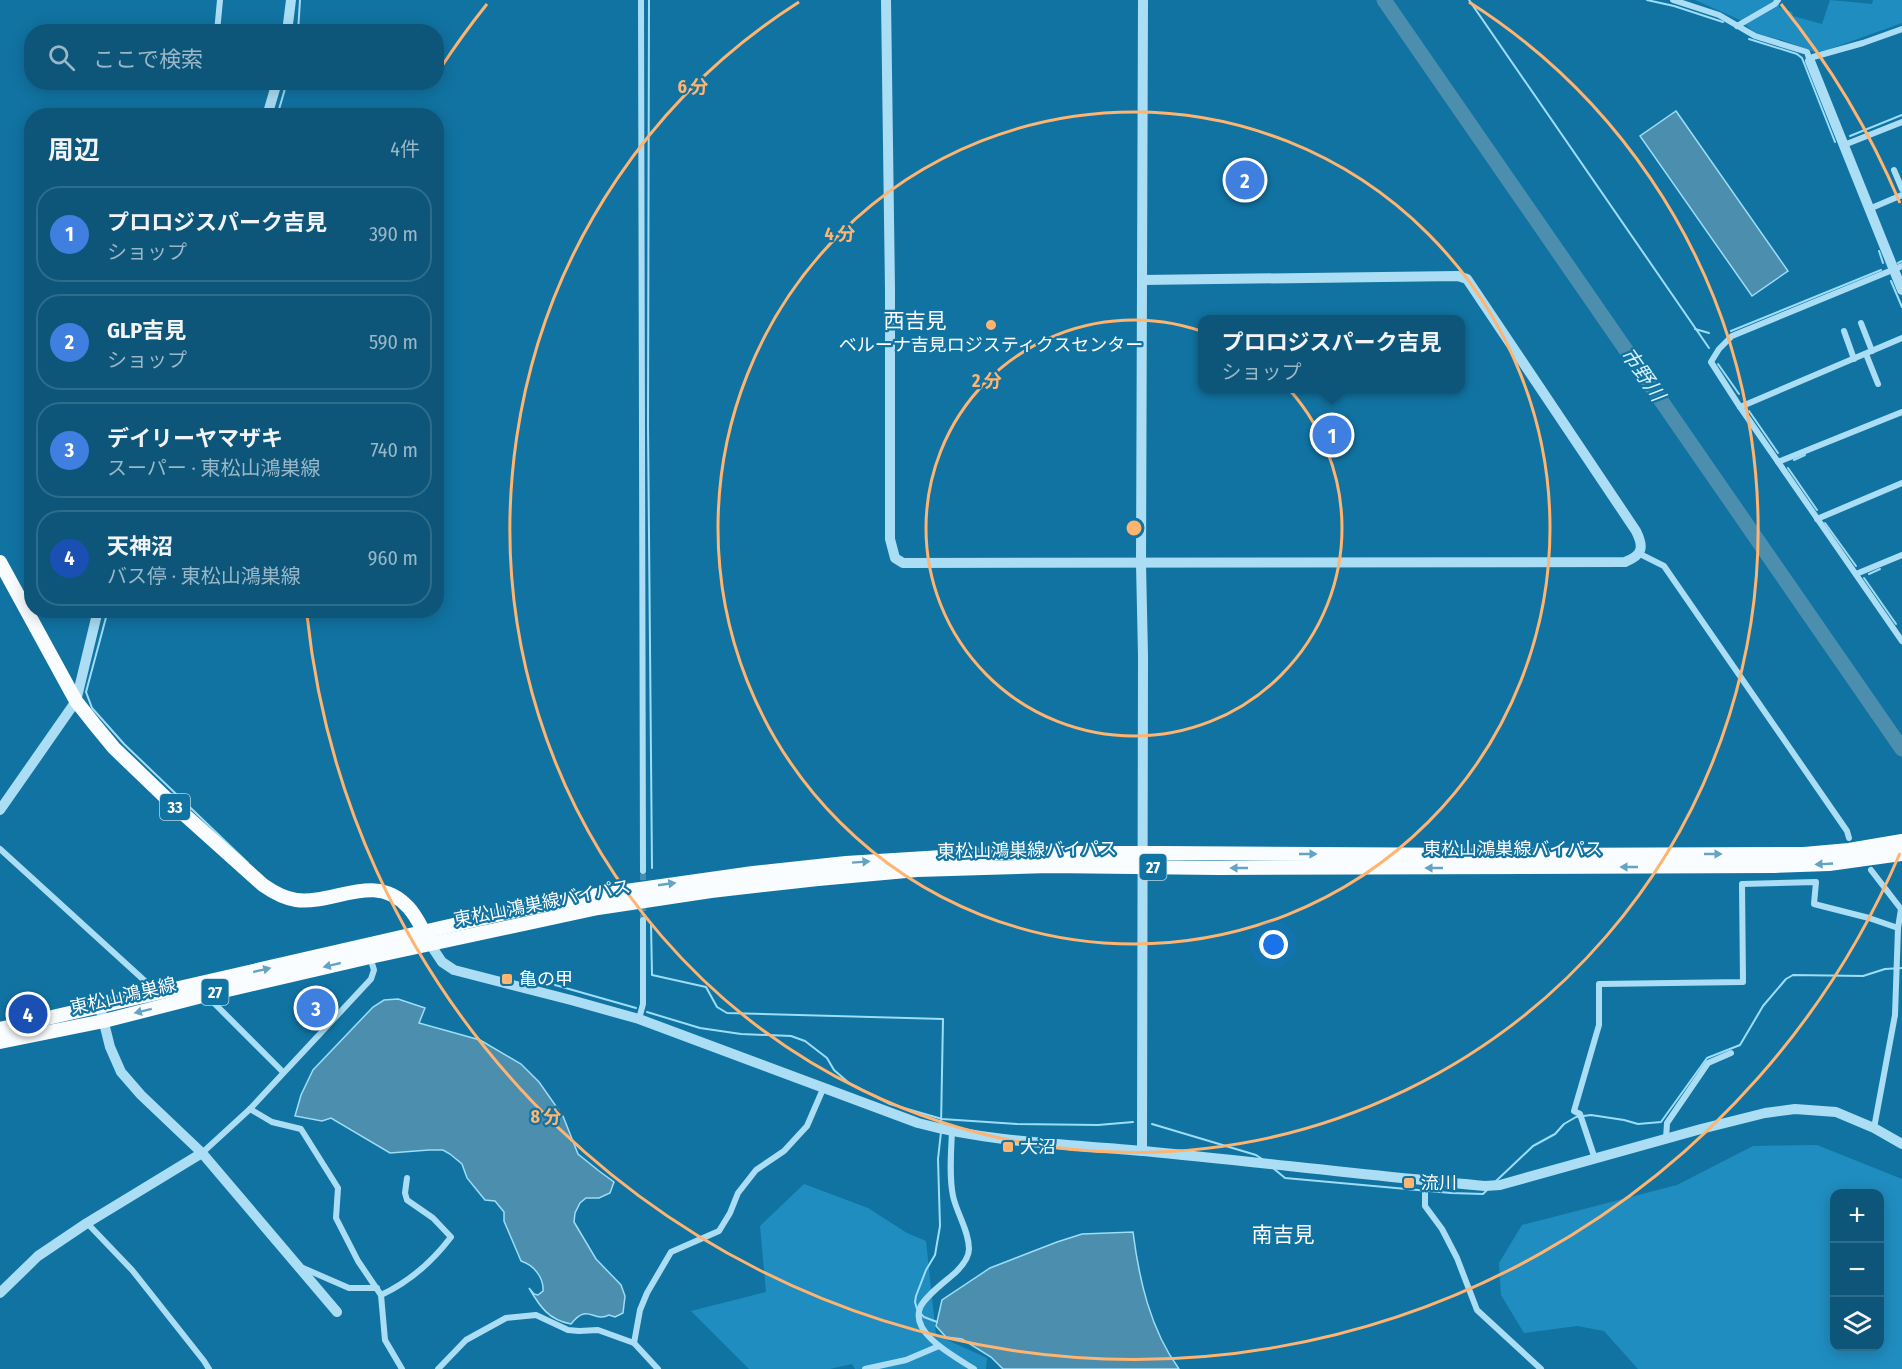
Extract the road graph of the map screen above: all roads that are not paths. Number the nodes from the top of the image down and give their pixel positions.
1 (220, 0) edge
2 (291, 0) edge
3 (641, 0) edge
4 (886, 0) edge
5 (1143, 0) edge
6 (1673, 0) edge
7 (1778, 0) edge
8 (1690, 2) edge
9 (218, 24) edge
10 (288, 24) edge
11 (1737, 26) junction
12 (1902, 29) edge
13 (1810, 61) junction
14 (275, 90) edge
15 (269, 108) edge
16 (1902, 122) edge
17 (1844, 145) junction
18 (1894, 170) dead end
19 (1902, 189) edge
20 (1902, 195) edge
21 (1869, 209) junction
22 (1898, 268) edge
23 (1142, 280) junction
24 (1902, 290) edge
25 (1861, 323) dead end
26 (1844, 332) dead end
27 (1902, 338) edge
28 (1869, 353) junction
29 (1854, 359) junction
30 (1878, 384) dead end
31 (1740, 407) junction
32 (1902, 412) edge
33 (1778, 462) junction
34 (1902, 483) edge
35 (1817, 519) junction
36 (1640, 554) junction
37 (1902, 555) edge
38 (0, 562) edge
39 (1141, 564) junction
40 (1856, 574) junction
41 (24, 606) edge
42 (31, 618) edge
43 (96, 618) edge
44 (1899, 630) edge
45 (1902, 641) edge
46 (76, 701) junction
47 (0, 810) edge
48 (1849, 838) dead end
49 (1902, 841) edge
50 (0, 849) edge
51 (1141, 853) junction
52 (1902, 854) edge
53 (1142, 867) junction
54 (1871, 870) dead end
55 (644, 871) tunnel mouth
56 (643, 920) tunnel mouth
57 (1898, 928) junction
58 (428, 938) junction
59 (370, 957) junction
60 (159, 994) junction
61 (206, 994) junction
62 (100, 1007) junction
63 (639, 1019) junction
64 (104, 1021) junction
65 (0, 1029) edge
66 (0, 1042) edge
67 (1731, 1053) dead end
68 (283, 1072) junction
69 (823, 1089) junction
70 (250, 1109) junction
71 (1874, 1128) junction
72 (952, 1132) junction
73 (1666, 1139) junction
74 (1902, 1144) edge
75 (1142, 1151) junction
76 (202, 1153) junction
77 (1595, 1159) junction
78 (407, 1178) dead end
79 (1425, 1180) junction
80 (87, 1223) junction
81 (297, 1266) junction
82 (377, 1288) junction
83 (0, 1293) edge
84 (381, 1295) junction
85 (337, 1312) dead end
86 (634, 1343) junction
87 (939, 1346) junction
88 (209, 1369) edge
89 (402, 1369) edge
90 (438, 1369) edge
91 (658, 1369) edge
92 (865, 1369) edge
93 (974, 1369) edge
94 (1541, 1369) edge

1 - 9 street
2 - 10 street
3 - 55 street
4 - 39 street
5 - 23 street
6 - 8 street
7 - 11 street
8 - 11 street
11 - 13 street
12 - 13 street
13 - 17 street
14 - 15 street
16 - 17 street
17 - 21 street
18 - 19 street
20 - 21 street
21 - 22 street
22 - 24 street
22 - 31 street
23 - 36 street
23 - 39 street
25 - 28 street
26 - 29 street
27 - 28 street
28 - 29 street
28 - 30 street
29 - 31 street
31 - 33 street
32 - 33 street
33 - 35 street
34 - 35 street
35 - 40 street
36 - 39 street
36 - 48 street
37 - 40 street
38 - 41 main road, 33
39 - 51 street
40 - 44 street
42 - 46 main road, 33
43 - 46 street
44 - 45 street
46 - 47 street
46 - 58 main road, 33
51 -> 49 main road, 東松山鴻巣線バイパス / 27
50 - 60 street
51 - 53 street
58 -> 51 main road, 東松山鴻巣線バイパス / 27
52 -> 53 main road, 東松山鴻巣線バイパス / 27
53 - 58 main road, 東松山鴻巣線バイパス / 27
53 - 75 street
54 - 57 street
56 - 63 street
57 - 71 street
57 - 77 street
58 - 59 main road, 東松山鴻巣線 / 27
60 -> 58 main road, 東松山鴻巣線 / 27
58 - 63 street
59 -> 61 main road, 東松山鴻巣線 / 27
59 - 68 street
60 - 62 main road, 東松山鴻巣線 / 27
61 -> 64 main road, 東松山鴻巣線 / 27
61 - 68 street
62 - 64 street
62 - 65 main road, 東松山鴻巣線 / 27
63 - 69 street
64 - 66 main road, 東松山鴻巣線 / 27
64 - 76 street
67 - 73 street
68 - 70 street
69 - 72 street
69 - 86 street
70 - 76 street
70 - 82 street
71 - 73 street
71 - 74 street
72 - 75 street
72 - 87 street
73 - 77 street
75 - 79 street
76 - 80 street
76 - 81 street
77 - 79 street
78 - 84 street
79 - 94 street
80 - 83 street
80 - 88 street
81 - 82 street
81 - 85 street
82 - 84 street
84 - 89 street
86 - 90 street
86 - 91 street
87 - 92 street
87 - 93 street

